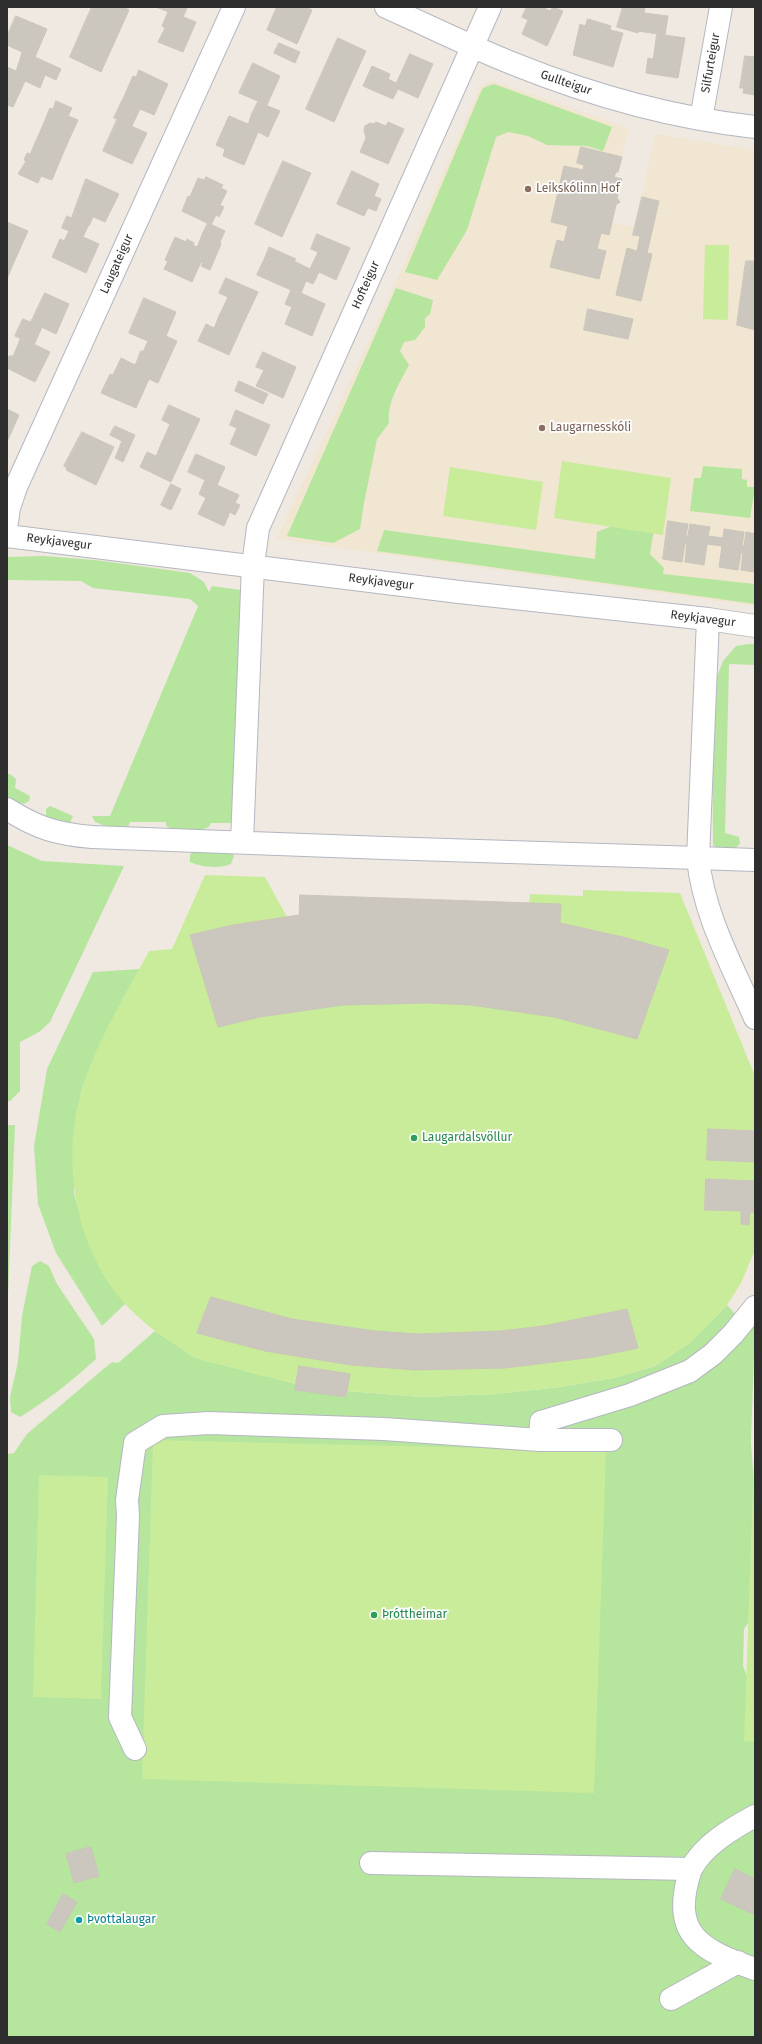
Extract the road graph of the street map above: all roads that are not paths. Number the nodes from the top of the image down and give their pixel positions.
1 (234, 7) edge
2 (386, 7) edge
3 (490, 7) edge
4 (721, 7) edge
5 (472, 46) junction
6 (701, 119) junction
7 (755, 127) edge
8 (7, 522) edge
9 (7, 536) edge
10 (253, 565) junction
11 (708, 619) junction
12 (755, 626) edge
13 (7, 809) edge
14 (242, 842) junction
15 (698, 858) junction
16 (755, 860) edge
17 (755, 1018) edge
18 (755, 1307) edge
19 (540, 1440) junction
20 (611, 1440) dead end
21 (135, 1749) dead end
22 (755, 1816) edge
23 (372, 1863) dead end
24 (691, 1869) junction
25 (747, 1966) edge
26 (671, 1999) dead end

1 - 8 street, Laugateigur
2 - 5 street, Gullteigur
3 - 5 street, Hofteigur
4 - 6 street, Silfurteigur
5 - 6 street, Gullteigur
5 - 10 street, Hofteigur
6 - 7 street, Gullteigur
9 - 10 street, Reykjavegur
10 - 11 street, Reykjavegur
10 - 14 street, Hofteigur
11 - 12 street, Reykjavegur
11 - 15 street
13 - 14 street
14 - 15 street
15 - 16 street
15 - 17 street
18 - 19 street
19 - 20 street
19 - 21 street
22 - 24 street
23 - 24 street
24 - 25 street
25 - 26 street

